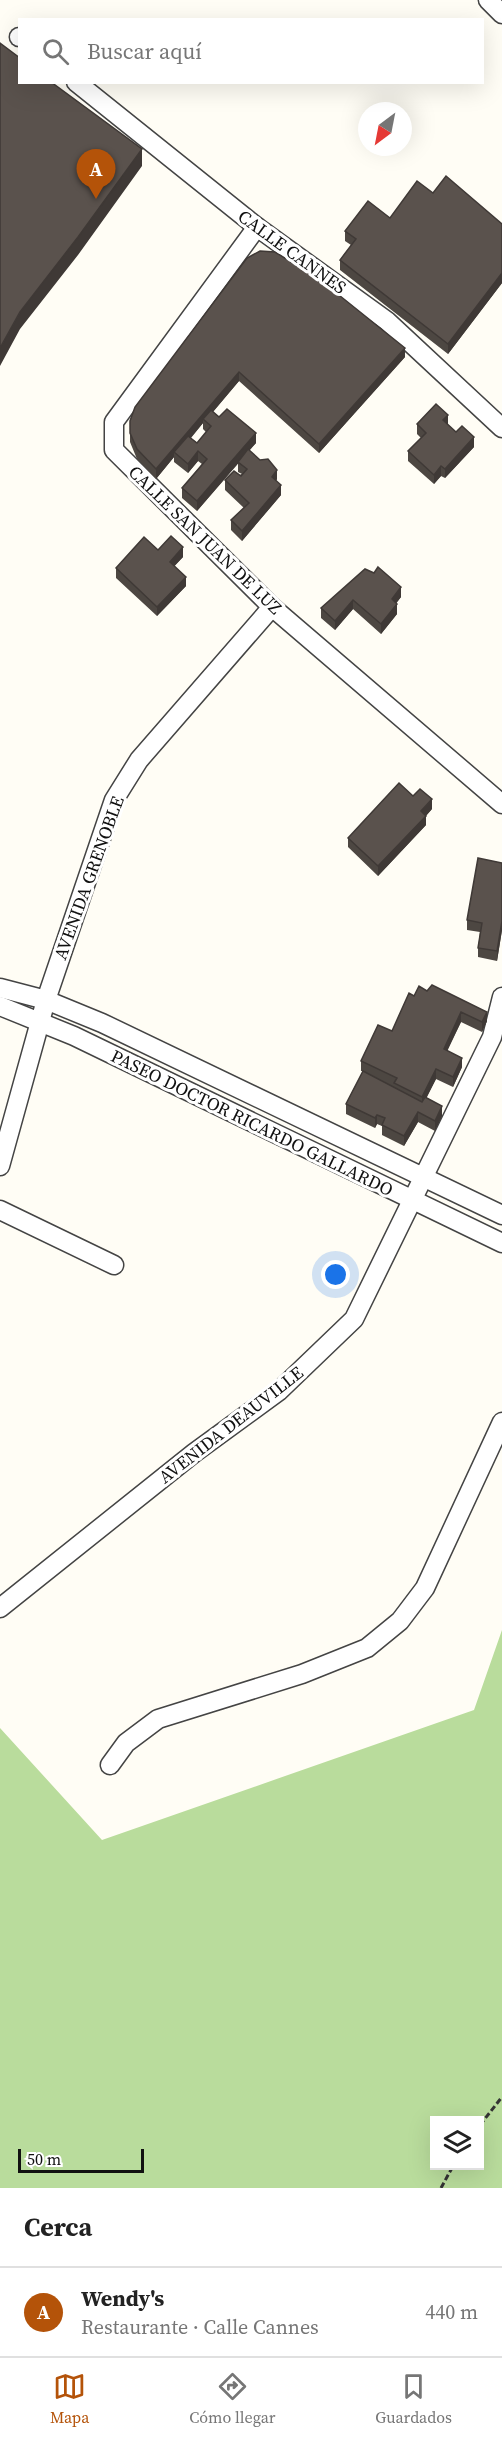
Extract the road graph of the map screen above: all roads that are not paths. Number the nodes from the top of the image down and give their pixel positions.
1 (488, 0) edge
2 (502, 14) edge
3 (78, 84) edge
4 (257, 227) junction
5 (502, 428) edge
6 (272, 607) junction
7 (502, 804) edge
8 (0, 988) edge
9 (502, 997) edge
10 (45, 1000) junction
11 (0, 1006) edge
12 (40, 1022) junction
13 (0, 1166) edge
14 (423, 1178) junction
15 (412, 1201) junction
16 (0, 1210) edge
17 (502, 1215) edge
18 (502, 1243) edge
19 (114, 1265) dead end
20 (502, 1422) edge
21 (0, 1608) edge
22 (110, 1765) dead end

1 - 2 street
3 - 4 street, CALLE CANNES
4 - 5 street, CALLE CANNES
4 - 6 street, CALLE SAN JUAN DE LUZ
6 - 7 street, CALLE SAN JUAN DE LUZ
6 - 10 street, AVENIDA GRENOBLE
8 - 10 street, PASEO DOCTOR RICARDO GALLARDO
9 - 14 street, AVENIDA DEAUVILLE
10 - 12 street, AVENIDA GRENOBLE
10 - 14 street, PASEO DOCTOR RICARDO GALLARDO
11 - 12 street, PASEO DOCTOR RICARDO GALLARDO
12 - 13 street, AVENIDA GRENOBLE
12 - 15 street, PASEO DOCTOR RICARDO GALLARDO
14 - 15 street, AVENIDA DEAUVILLE
14 - 17 street, PASEO DOCTOR RICARDO GALLARDO
15 - 18 street, PASEO DOCTOR RICARDO GALLARDO
15 - 21 street, AVENIDA DEAUVILLE
16 - 19 street
20 - 22 street

